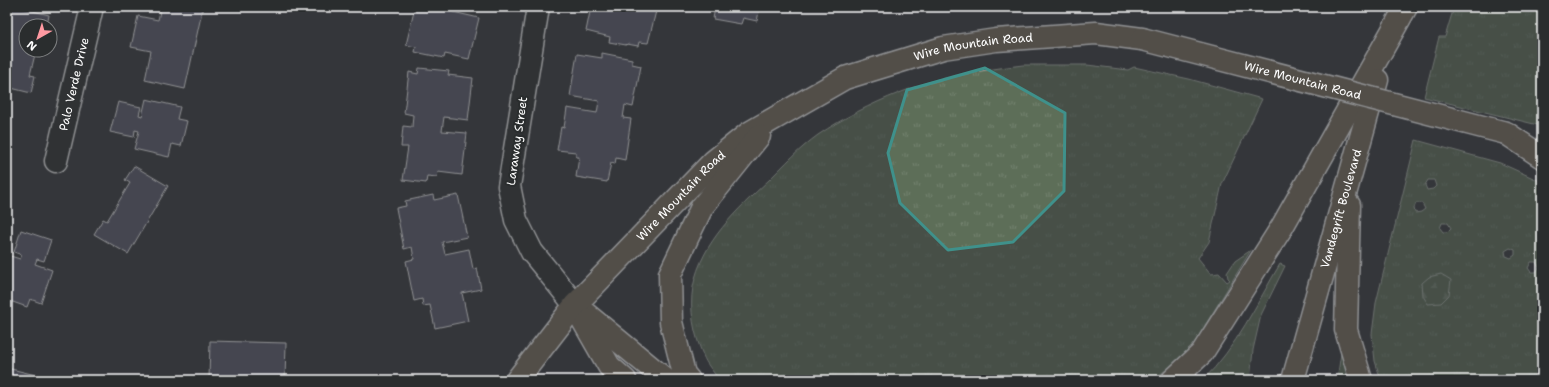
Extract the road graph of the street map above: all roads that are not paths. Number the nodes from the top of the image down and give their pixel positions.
1 (92, 7) edge
2 (538, 7) edge
3 (1392, 7) edge
4 (1406, 7) edge
5 (1389, 38) junction
6 (772, 120) junction
7 (1506, 134) junction
8 (1542, 143) edge
9 (1542, 157) edge
10 (56, 161) dead end
11 (1350, 174) junction
12 (575, 305) junction
13 (517, 380) edge
14 (625, 380) edge
15 (666, 380) edge
16 (689, 380) edge
17 (1173, 380) edge
18 (1293, 380) edge
19 (1361, 380) edge

1 - 10 street, Palo Verde Drive
2 - 12 street, Laraway Street
3 - 5 main road, Vandegrift Boulevard
4 - 5 main road, Vandegrift Boulevard
5 - 11 main road, Vandegrift Boulevard
5 - 17 main road
6 - 7 main road, Wire Mountain Road, bridge
6 - 12 main road, Wire Mountain Road
6 - 16 main road
7 - 8 main road, Wire Mountain Road
7 - 9 main road
11 - 18 main road, Vandegrift Boulevard
11 - 19 main road
12 - 13 main road, Wire Mountain Road
12 - 14 main road
12 - 15 main road

